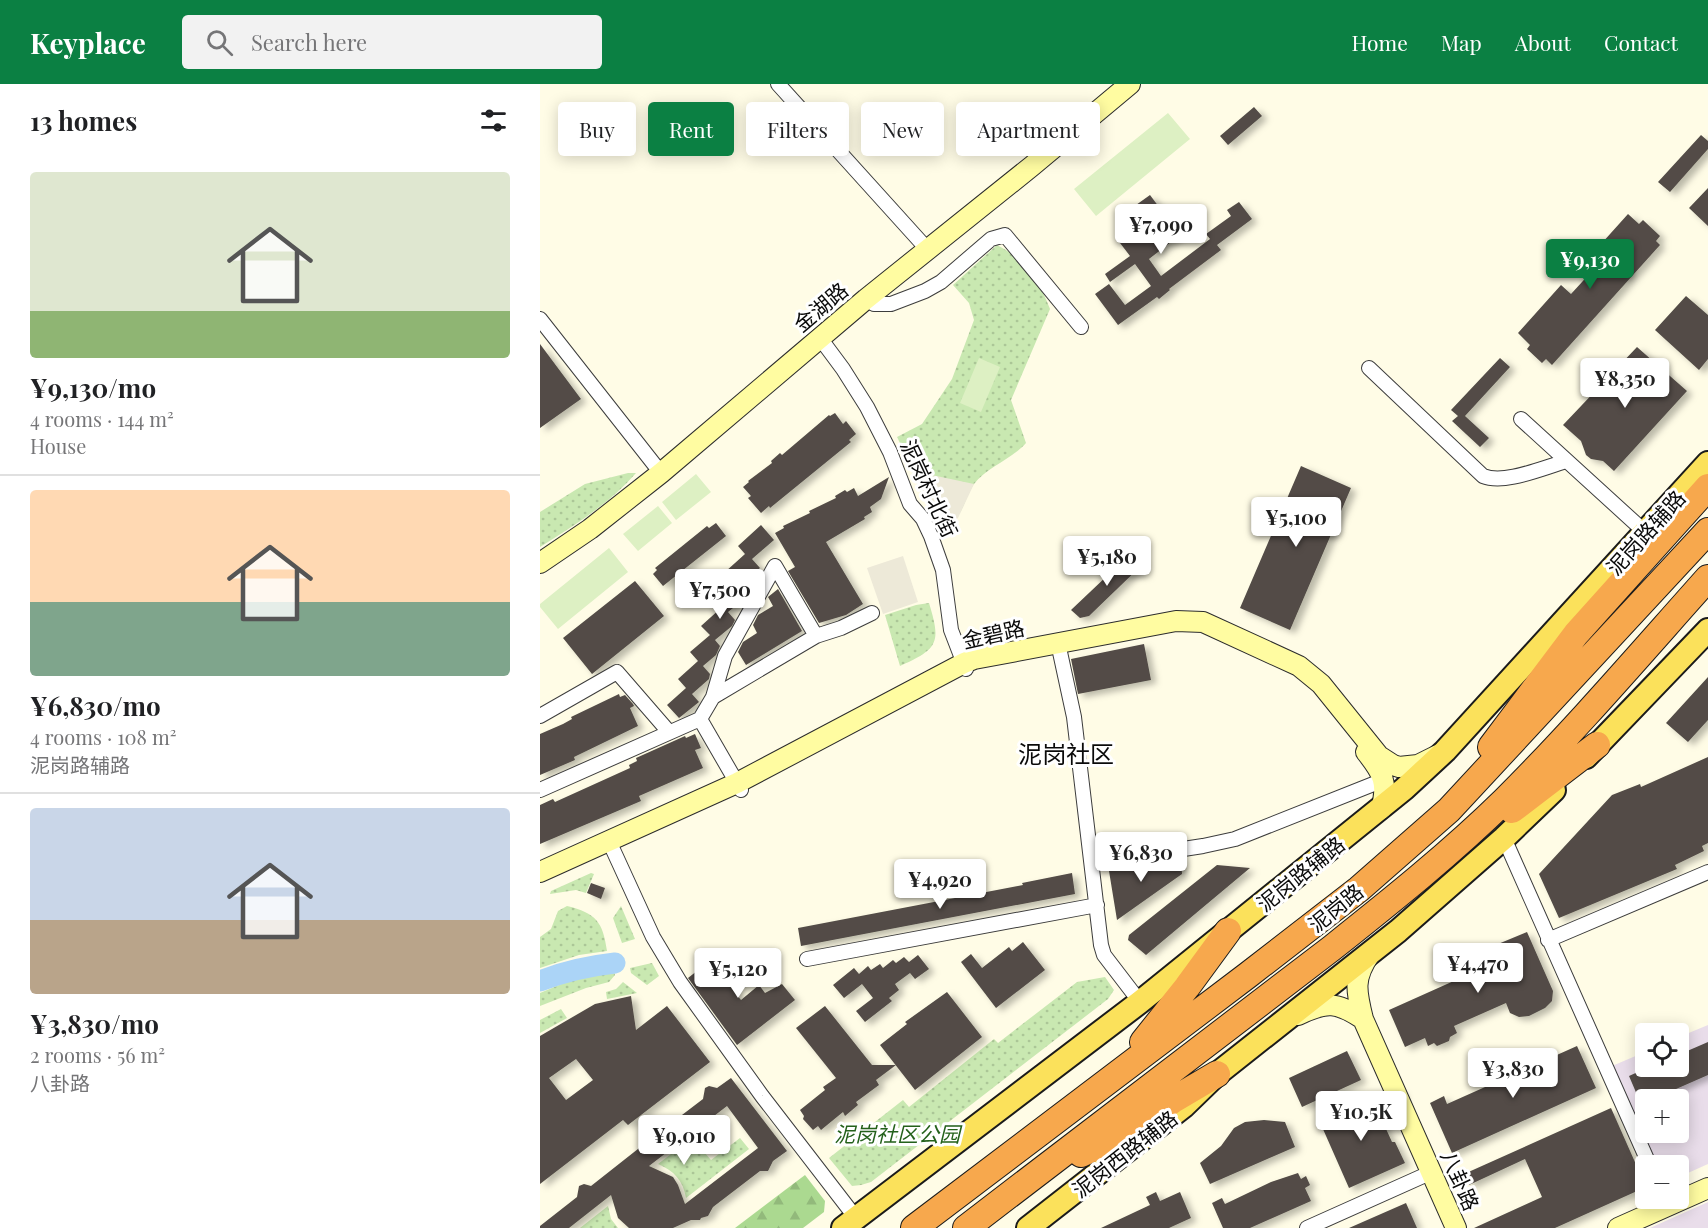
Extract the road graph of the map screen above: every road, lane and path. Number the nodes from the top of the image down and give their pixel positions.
1 (778, 84) edge
2 (1130, 84) edge
3 (928, 250) junction
4 (866, 298) junction
5 (540, 319) edge
6 (1081, 327) dead end
7 (820, 338) junction
8 (1369, 368) dead end
9 (1521, 418) dead end
10 (1708, 446) edge
11 (1567, 461) junction
12 (1708, 463) edge
13 (661, 473) junction
14 (1708, 487) edge
15 (1650, 526) junction
16 (1708, 531) edge
17 (540, 563) edge
18 (1708, 578) edge
19 (872, 613) dead end
20 (1708, 630) edge
21 (816, 636) junction
22 (1708, 636) edge
23 (1058, 647) junction
24 (1688, 652) junction
25 (965, 667) junction
26 (713, 696) junction
27 (540, 716) edge
28 (700, 719) junction
29 (669, 732) junction
30 (1597, 746) junction
31 (1445, 751) junction
32 (1376, 783) dead end
33 (739, 786) junction
34 (540, 790) edge
35 (1381, 809) junction
36 (1449, 810) junction
37 (1504, 838) junction
38 (611, 845) junction
39 (1454, 848) junction
40 (1092, 863) junction
41 (540, 872) edge
42 (1708, 872) edge
43 (540, 882) edge
44 (1097, 905) junction
45 (1228, 931) junction
46 (1548, 939) junction
47 (1372, 952) junction
48 (807, 959) dead end
49 (1140, 1002) junction
50 (1364, 1019) junction
51 (1280, 1025) junction
52 (1123, 1069) junction
53 (1217, 1074) junction
54 (1645, 1155) edge
55 (1432, 1172) junction
56 (1027, 1181) junction
57 (1708, 1188) edge
58 (1689, 1194) edge
59 (1653, 1209) edge
60 (849, 1223) edge
61 (914, 1228) edge
62 (966, 1228) edge
63 (984, 1228) edge
64 (1028, 1228) edge
65 (1307, 1228) edge
66 (1456, 1228) edge
67 (1618, 1228) edge

1 - 3 street
2 - 3 street, 金湖路
3 - 4 street, 金湖路
4 - 6 street
4 - 7 street, 金湖路
5 - 13 street
7 - 13 street, 金湖路
7 - 25 street, 泥岗村北街
8 - 11 street
9 - 11 street
10 - 15 main road
11 - 15 street
12 - 15 main road, 泥岗路辅路
13 - 17 street, 金湖路
14 - 36 highway
15 - 31 main road, 泥岗路辅路
16 - 36 highway, 泥岗路
18 - 39 highway, 泥岗路
19 - 21 street
20 - 24 main road
21 - 26 street
21 - 26 street
22 - 24 main road
23 - 25 street, 金碧路
23 - 31 street, 金碧路
23 - 35 street, 金碧路
23 - 40 street
24 - 30 main road
25 - 33 street, 金碧路
26 - 28 street
27 - 29 street
28 - 29 street
28 - 33 street
29 - 34 street
30 - 37 main road
30 - 39 highway
31 - 35 main road, 泥岗路辅路
32 - 40 street
33 - 38 street, 金碧路
35 - 45 main road, 泥岗路辅路
36 - 52 highway, 泥岗路
37 - 46 street
37 - 47 main road
38 - 41 street, 金碧路
38 - 43 street, 金碧路
38 - 60 street
39 - 56 highway, 泥岗路
40 - 44 street
42 - 46 street
44 - 48 street
44 - 49 street
45 - 49 main road, 泥岗路辅路
45 - 52 highway
46 - 54 street
47 - 50 street, 八卦路
47 - 51 main road
49 - 60 main road, 泥岗路辅路
50 - 51 street
50 - 55 street, 八卦路
51 - 53 main road
52 - 61 highway, 泥岗路
53 - 56 highway
53 - 64 main road, 泥岗西路辅路
55 - 65 street
55 - 66 street, 八卦路
56 - 62 highway, 泥岗路
56 - 63 main road
57 - 58 street
59 - 67 street

